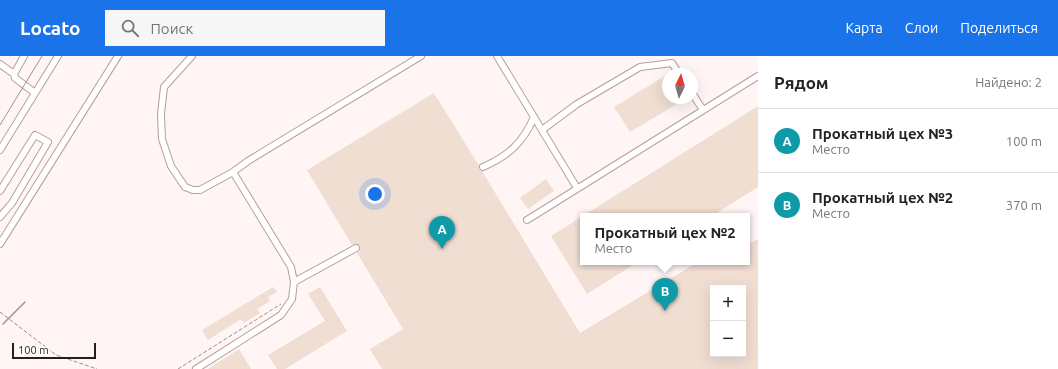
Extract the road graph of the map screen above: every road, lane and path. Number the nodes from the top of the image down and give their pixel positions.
1 (24, 56) edge
2 (58, 56) edge
3 (118, 56) edge
4 (192, 56) edge
5 (421, 56) edge
6 (497, 56) edge
7 (0, 64) edge
8 (675, 68) edge
9 (14, 74) junction
10 (758, 76) edge
11 (35, 93) junction
12 (698, 102) edge
13 (703, 110) junction
14 (534, 117) junction
15 (542, 130) junction
16 (0, 150) edge
17 (482, 167) dead end
18 (233, 172) junction
19 (577, 188) junction
20 (0, 191) edge
21 (0, 217) edge
22 (527, 220) dead end
23 (0, 244) edge
24 (356, 248) dead end
25 (294, 282) junction
26 (292, 297) junction
27 (0, 312) edge
28 (97, 369) edge
29 (178, 369) edge
30 (196, 369) edge

1 - 9 street
2 - 11 street
3 - 23 street
4 - 18 street
5 - 18 street
6 - 14 street
7 - 9 street
8 - 15 street
9 - 11 street
10 - 13 street
11 - 16 street
12 - 13 street
13 - 19 street
14 - 15 street
14 - 17 street
15 - 19 street
18 - 25 street
19 - 22 street
20 - 21 street
24 - 25 street
25 - 26 street
26 - 29 path
26 - 30 street
27 - 28 path, bridge

